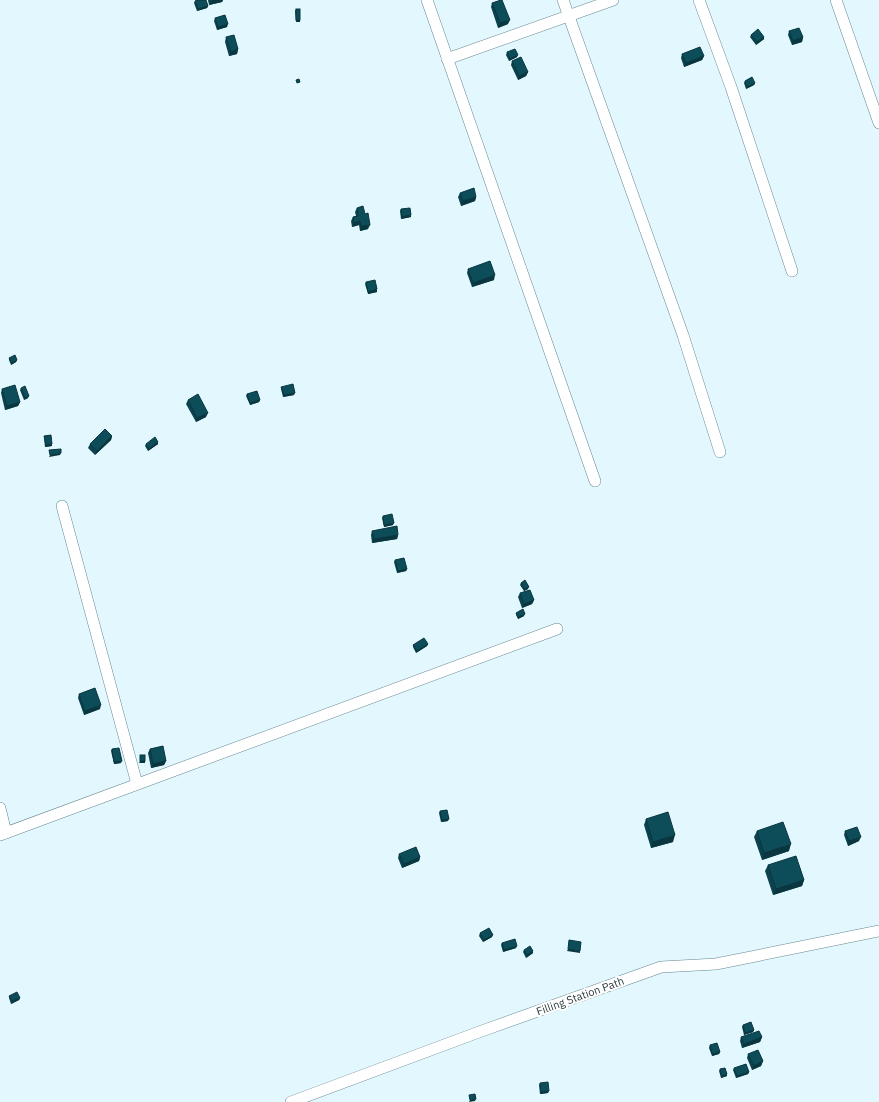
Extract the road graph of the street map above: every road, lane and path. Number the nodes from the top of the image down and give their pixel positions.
1 (427, 0) edge
2 (563, 0) edge
3 (613, 0) edge
4 (699, 0) edge
5 (836, 0) edge
6 (569, 16) junction
7 (447, 59) junction
8 (879, 123) edge
9 (792, 271) dead end
10 (720, 452) dead end
11 (595, 481) dead end
12 (62, 506) dead end
13 (557, 629) dead end
14 (137, 784) junction
15 (0, 808) edge
16 (3, 834) edge
17 (879, 931) edge
18 (291, 1102) edge

1 - 7 street
2 - 6 street
3 - 6 street
4 - 9 street
5 - 8 street
6 - 7 street
6 - 10 street
7 - 11 street
12 - 14 street
13 - 14 street
14 - 16 street
15 - 16 street
17 - 18 street, Filling Station Path

